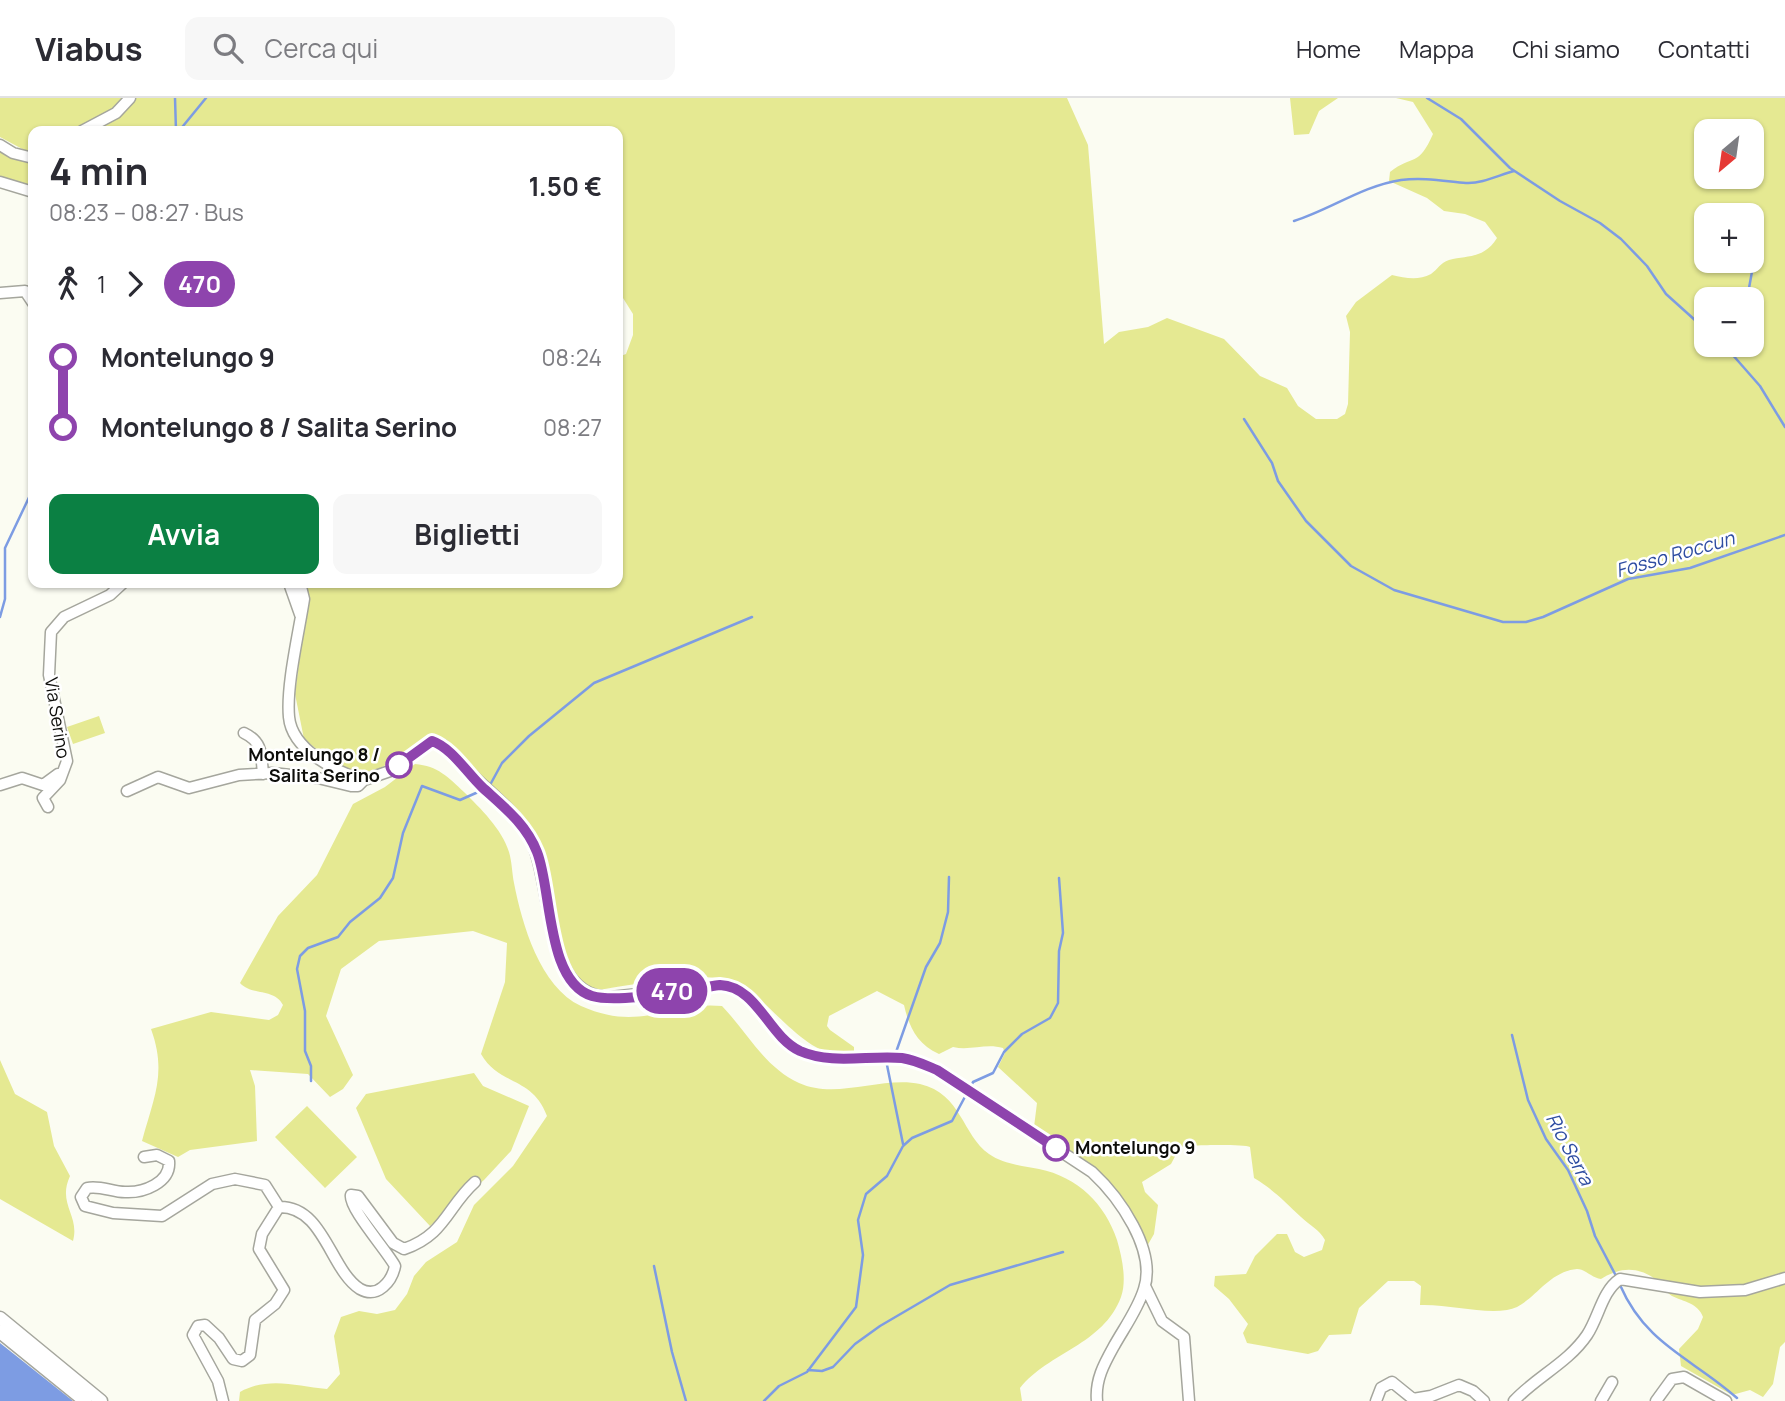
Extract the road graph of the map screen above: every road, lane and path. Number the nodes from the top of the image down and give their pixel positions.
1 (130, 98) edge
2 (91, 126) edge
3 (0, 145) edge
4 (28, 157) edge
5 (0, 182) edge
6 (28, 190) edge
7 (0, 293) edge
8 (28, 295) edge
9 (118, 588) edge
10 (291, 588) edge
11 (301, 588) edge
12 (301, 617) junction
13 (244, 733) dead end
14 (65, 768) junction
15 (263, 774) junction
16 (364, 780) junction
17 (0, 785) edge
18 (127, 791) dead end
19 (48, 807) dead end
20 (144, 1157) dead end
21 (475, 1182) dead end
22 (279, 1207) junction
23 (1785, 1278) edge
24 (1145, 1286) junction
25 (0, 1318) edge
26 (0, 1332) edge
27 (1612, 1382) dead end
28 (85, 1401) edge
29 (101, 1401) edge
30 (223, 1401) edge
31 (1097, 1401) edge
32 (1189, 1401) edge
33 (1376, 1401) edge
34 (1484, 1401) edge
35 (1514, 1401) edge
36 (1601, 1401) edge
37 (1656, 1401) edge
38 (1726, 1401) edge

1 - 2 street
3 - 4 street
5 - 6 street
7 - 8 street
9 - 14 street, Via Serino
10 - 12 street
11 - 12 street
12 - 16 street
13 - 15 street
14 - 17 street, Via Serino
14 - 19 street, Via Serino
15 - 16 street
15 - 18 street
16 - 24 street
20 - 22 street
21 - 22 street
22 - 30 street
23 - 35 street
24 - 31 street
24 - 32 street
25 - 29 main road
26 - 28 main road
27 - 36 street
33 - 34 street
37 - 38 street

